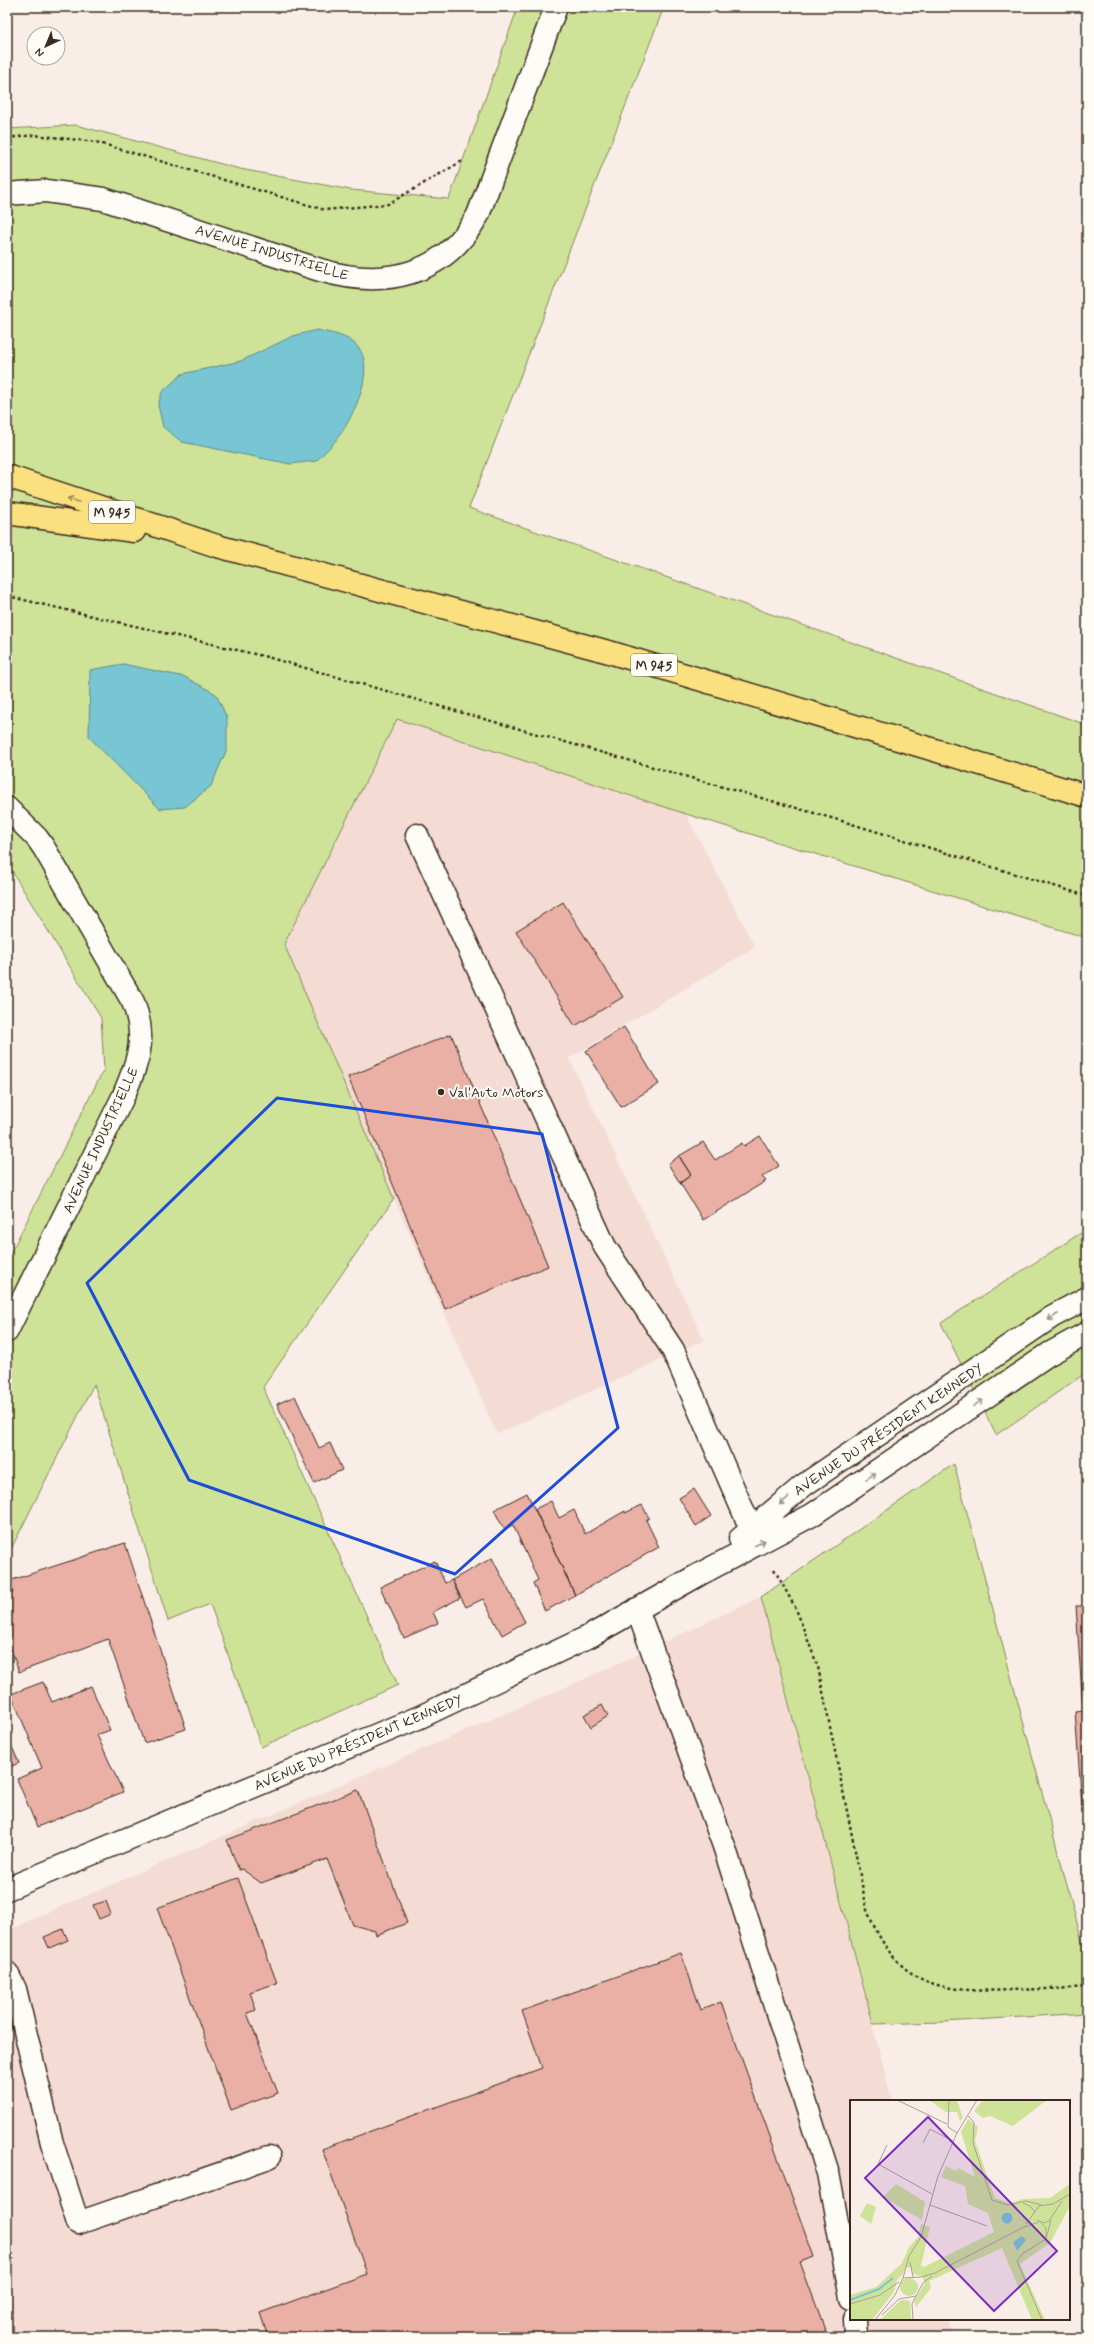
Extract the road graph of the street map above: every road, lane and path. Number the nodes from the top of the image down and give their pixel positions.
1 (556, 7) edge
2 (7, 138) edge
3 (503, 150) junction
4 (10, 195) edge
5 (7, 476) edge
6 (7, 513) edge
7 (217, 546) junction
8 (7, 596) edge
9 (1087, 796) edge
10 (7, 808) edge
11 (417, 835) dead end
12 (1087, 896) edge
13 (1087, 1298) edge
14 (7, 1331) edge
15 (1087, 1333) edge
16 (755, 1536) junction
17 (637, 1609) junction
18 (7, 1889) edge
19 (7, 1973) edge
20 (1087, 1987) edge
21 (269, 2157) dead end
22 (850, 2293) edge
23 (855, 2320) edge
24 (856, 2337) edge

1 - 3 street, AVENUE INDUSTRIELLE
2 - 3 path
3 - 4 street, AVENUE INDUSTRIELLE
7 -> 5 main road, M 945
6 - 7 main road, M 945
7 - 9 main road, M 945
8 - 12 path
10 - 14 street, AVENUE INDUSTRIELLE
11 - 16 street
13 -> 16 street, AVENUE DU PRÉSIDENT KENNEDY
16 -> 15 street, AVENUE DU PRÉSIDENT KENNEDY
16 - 17 street, AVENUE DU PRÉSIDENT KENNEDY
16 - 20 path
17 - 18 street, AVENUE DU PRÉSIDENT KENNEDY
17 - 22 street
19 - 21 street
23 - 24 street

